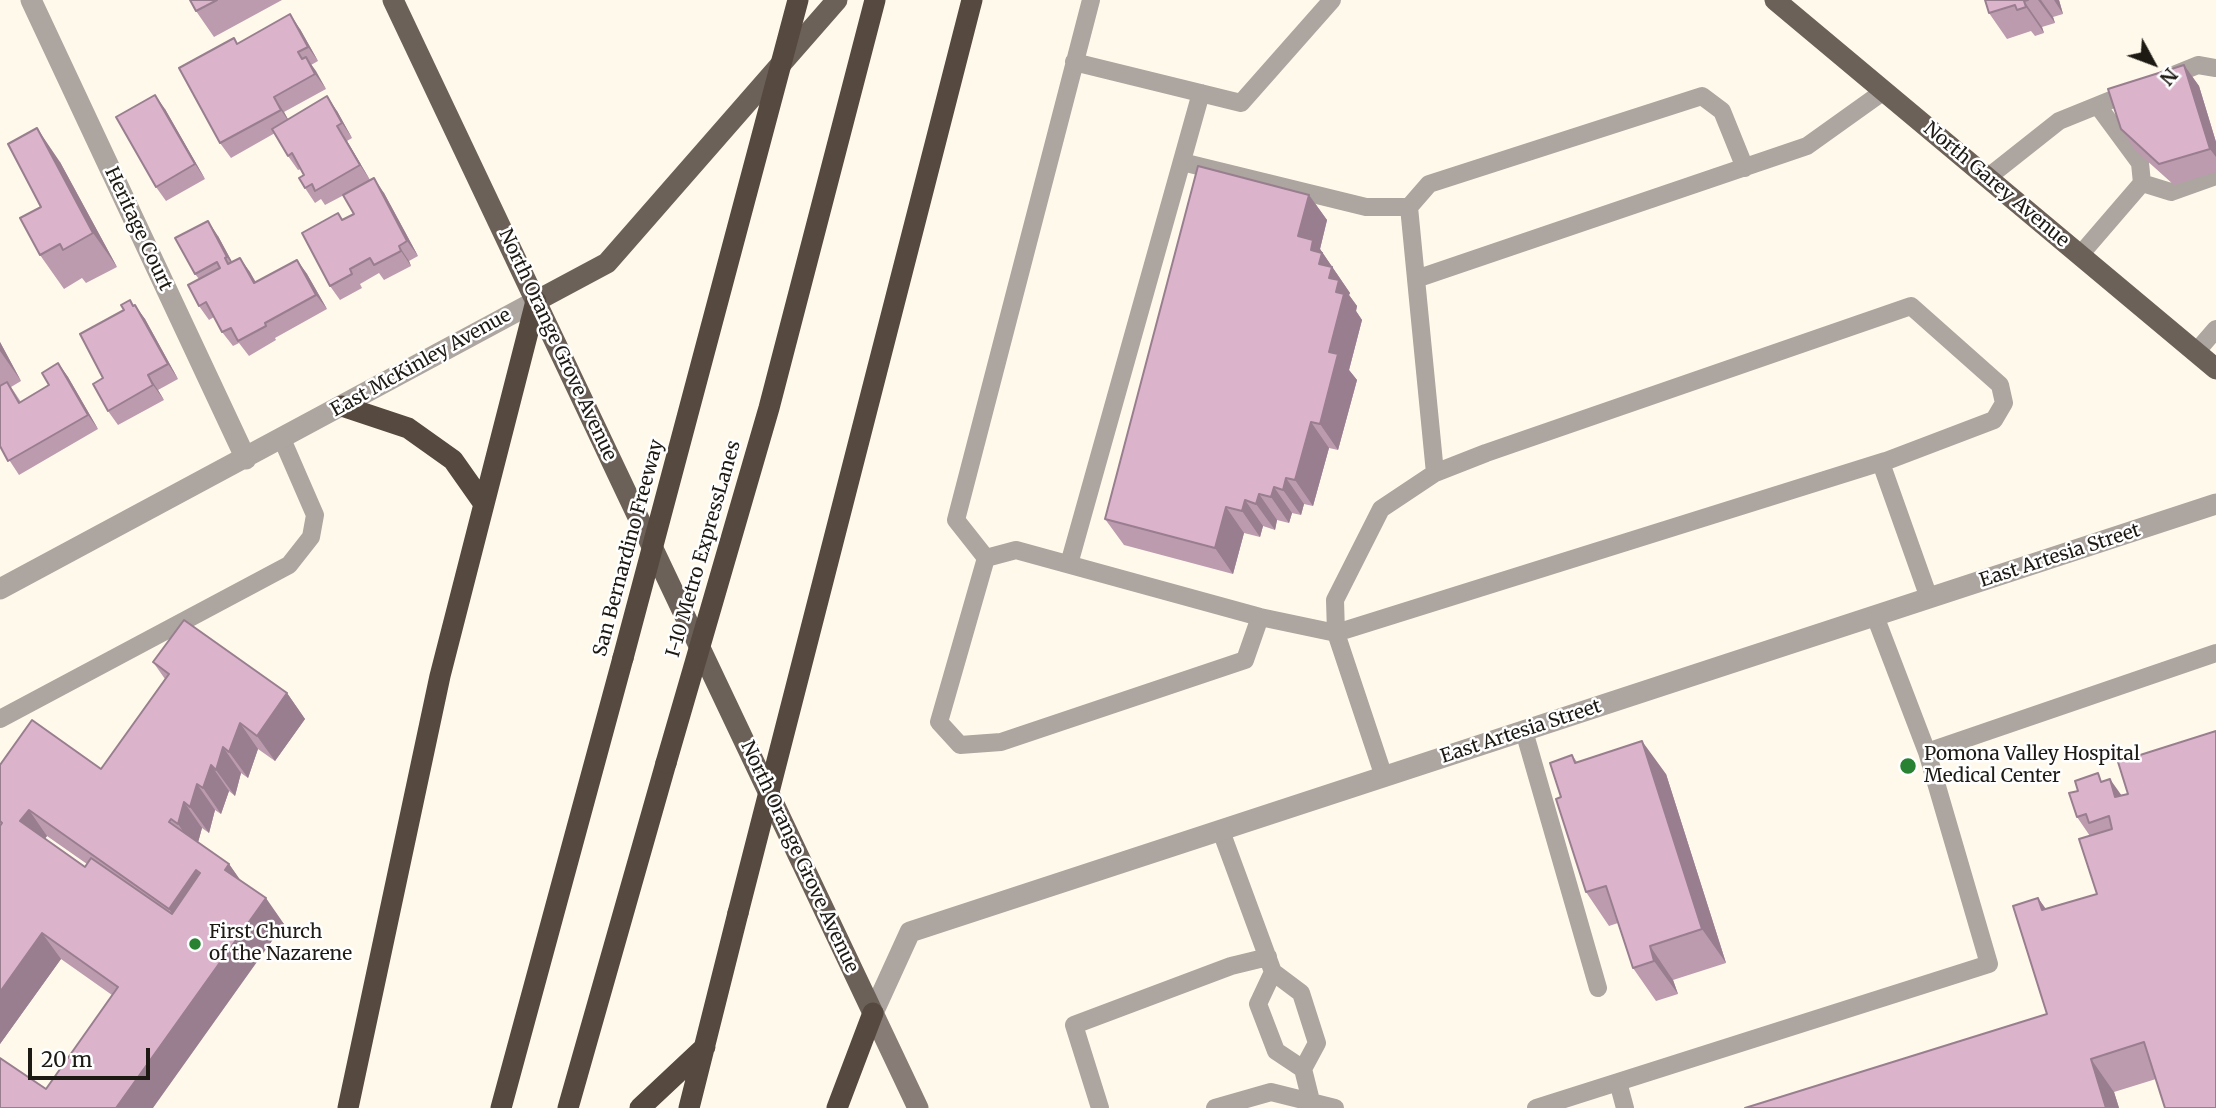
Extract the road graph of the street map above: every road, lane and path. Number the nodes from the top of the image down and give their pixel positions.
1 (31, 0) edge
2 (393, 0) edge
3 (798, 0) edge
4 (837, 0) edge
5 (875, 0) edge
6 (972, 0) edge
7 (1091, 0) edge
8 (1332, 0) edge
9 (1775, 0) edge
10 (1074, 62) junction
11 (2216, 68) edge
12 (1884, 91) junction
13 (1201, 93) junction
14 (2098, 106) junction
15 (1182, 162) junction
16 (1745, 168) junction
17 (2216, 176) edge
18 (1987, 178) junction
19 (2142, 183) junction
20 (1409, 207) junction
21 (2080, 255) junction
22 (1416, 279) junction
23 (536, 300) junction
24 (2216, 329) edge
25 (2196, 352) junction
26 (2216, 369) edge
27 (342, 406) junction
28 (282, 439) junction
29 (246, 459) junction
30 (1885, 461) junction
31 (1435, 473) junction
32 (484, 503) junction
33 (2216, 504) edge
34 (986, 558) junction
35 (1069, 564) junction
36 (0, 589) edge
37 (1929, 598) junction
38 (1875, 616) junction
39 (1260, 617) junction
40 (1336, 633) junction
41 (2216, 653) edge
42 (0, 719) edge
43 (1524, 731) junction
44 (1927, 752) junction
45 (1384, 777) junction
46 (1221, 831) junction
47 (1270, 964) junction
48 (1598, 989) dead end
49 (873, 1013) junction
50 (705, 1047) junction
51 (1303, 1069) junction
52 (1618, 1082) junction
53 (1311, 1101) junction
54 (348, 1108) edge
55 (501, 1108) edge
56 (568, 1108) edge
57 (640, 1108) edge
58 (689, 1108) edge
59 (837, 1108) edge
60 (918, 1108) edge
61 (1100, 1108) edge
62 (1215, 1108) edge
63 (1335, 1108) edge
64 (1536, 1108) edge
65 (1625, 1108) edge

1 - 29 street, Heritage Court
2 - 23 main road, North Orange Grove Avenue
3 - 55 highway, San Bernardino Freeway, bridge
4 - 23 main road, East McKinley Avenue
5 - 56 highway, I-10 Metro ExpressLanes, bridge
6 - 50 highway, bridge
7 - 10 lane
8 - 13 lane
9 - 12 main road, North Garey Avenue
10 - 13 lane
10 - 34 lane
11 - 14 lane
12 - 16 lane
12 - 18 main road, North Garey Avenue
13 - 15 lane
14 - 18 lane
14 - 19 lane
15 - 20 lane
15 - 35 lane
16 - 20 lane
16 - 22 lane
17 - 19 lane
18 - 21 main road, North Garey Avenue
19 - 21 lane
20 - 22 lane
21 - 25 main road, North Garey Avenue
22 - 31 lane
23 - 27 street, East McKinley Avenue
23 - 32 highway
23 - 49 main road, North Orange Grove Avenue
24 - 25 lane
25 - 26 main road, North Garey Avenue
27 - 28 street, East McKinley Avenue
27 - 32 highway
28 - 29 street, East McKinley Avenue
28 - 42 lane
29 - 36 street, East McKinley Avenue
30 - 31 lane
30 - 37 lane
30 - 40 lane
31 - 40 lane
32 - 54 highway
33 - 37 street, East Artesia Street
34 - 35 lane
34 - 39 lane
35 - 39 lane
37 - 38 street, East Artesia Street
38 - 43 street, East Artesia Street
38 - 44 lane
39 - 40 lane
40 - 45 lane
41 - 44 lane
43 - 45 street, East Artesia Street
43 - 48 lane
44 - 52 lane
45 - 46 street, East Artesia Street
46 - 47 lane
46 - 49 street, East Artesia Street
47 - 51 lane
47 - 51 lane
47 - 61 lane
49 - 59 highway
49 - 60 main road, North Orange Grove Avenue
50 - 57 highway
50 - 58 highway
51 - 53 lane
52 - 64 lane
52 - 65 lane
53 - 62 lane
53 - 63 lane

